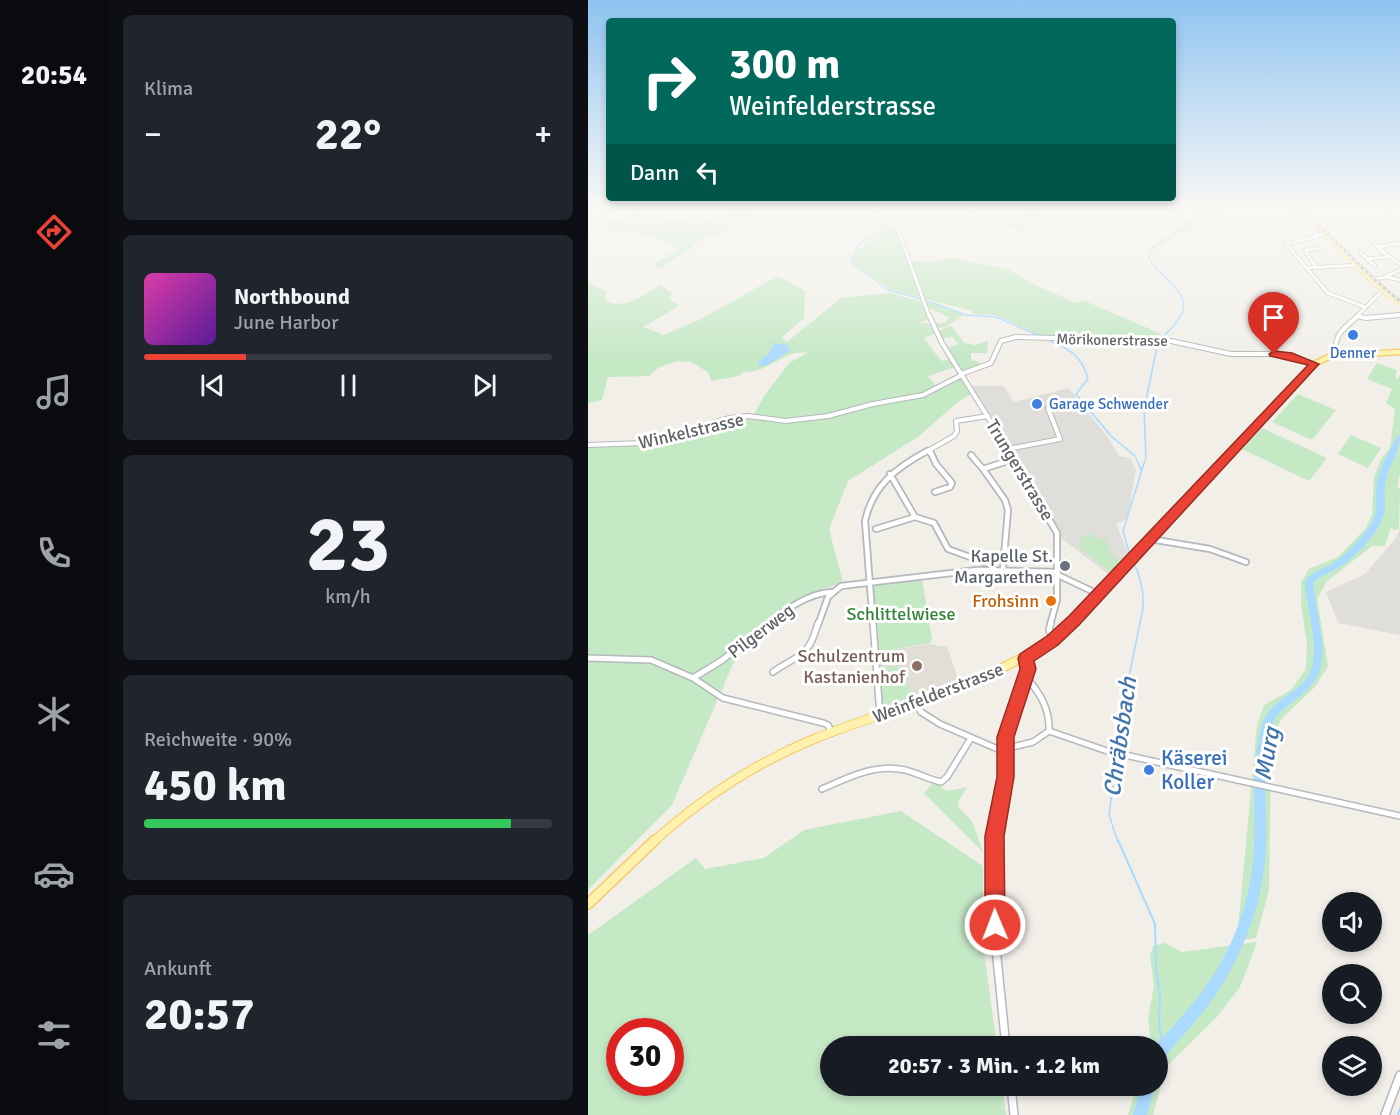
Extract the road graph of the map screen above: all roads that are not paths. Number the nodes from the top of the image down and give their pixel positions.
1 (909, 259) edge
2 (1298, 259) edge
3 (1311, 259) edge
4 (1352, 259) edge
5 (1367, 259) edge
6 (1358, 265) junction
7 (1315, 266) junction
8 (1375, 266) dead end
9 (1305, 268) junction
10 (1400, 270) edge
11 (1386, 277) junction
12 (1370, 279) junction
13 (1400, 280) edge
14 (1382, 291) junction
15 (1400, 303) edge
16 (1365, 307) junction
17 (1400, 315) edge
18 (1357, 316) junction
19 (1400, 352) edge
20 (1337, 354) junction
21 (1312, 363) junction
22 (961, 374) junction
23 (933, 392) joint
24 (1048, 408) dead end
25 (988, 416) junction
26 (588, 446) edge
27 (1008, 449) junction
28 (929, 450) junction
29 (971, 455) dead end
30 (1014, 459) junction
31 (983, 469) junction
32 (890, 474) junction
33 (934, 492) dead end
34 (915, 517) junction
35 (876, 529) dead end
36 (1150, 539) junction
37 (1246, 562) dead end
38 (993, 568) junction
39 (1003, 568) junction
40 (1058, 574) junction
41 (871, 582) junction
42 (831, 591) junction
43 (1098, 594) junction
44 (1053, 640) junction
45 (588, 658) edge
46 (1026, 658) junction
47 (773, 672) dead end
48 (1026, 677) junction
49 (693, 678) junction
50 (915, 702) junction
51 (880, 715) junction
52 (1049, 731) junction
53 (832, 733) junction
54 (970, 738) junction
55 (1005, 749) junction
56 (822, 789) dead end
57 (1400, 816) edge
58 (588, 903) edge
59 (1005, 1036) edge
60 (1400, 1075) edge
61 (1012, 1096) edge
62 (1014, 1115) edge
63 (1385, 1115) edge

1 - 22 street
2 - 9 street
3 - 7 street
4 - 6 main road
5 - 8 street
6 - 7 street
6 - 12 main road
7 - 9 street
9 - 16 street
10 - 11 street
11 - 12 street
11 - 13 street
12 - 14 main road
14 - 15 main road
14 - 16 street
16 - 18 street
17 - 18 street
18 - 20 street
19 - 20 main road
20 - 21 main road
21 - 22 street, Mörikonerstrasse
21 - 36 main road, Weinfelderstrasse
22 - 23 street, Mörikonerstrasse
22 - 25 street, Trungerstrasse
23 - 26 street, Winkelstrasse
24 - 27 street
25 - 27 street, Trungerstrasse
25 - 28 street
27 - 30 street, Trungerstrasse
28 - 32 street
28 - 33 street
29 - 31 street
30 - 31 street
30 - 40 street, Trungerstrasse
31 - 39 street
32 - 34 street
32 - 41 street
34 - 35 street
34 - 38 street
36 - 37 street
36 - 43 main road, Weinfelderstrasse
38 - 39 street, Pilgerweg
38 - 41 street, Pilgerweg
39 - 40 street, Pilgerweg
40 - 43 street, Pilgerweg
40 - 44 street, Trungerstrasse
41 - 42 street, Pilgerweg
41 - 51 street
42 - 47 street
42 - 49 street, Pilgerweg
43 - 44 main road, Weinfelderstrasse
44 - 46 main road, Weinfelderstrasse
45 - 49 street
46 - 48 street
46 - 50 main road, Weinfelderstrasse
48 - 52 street
48 - 55 street
49 - 53 street
50 - 51 main road, Weinfelderstrasse
50 - 54 street
51 - 53 main road, Weinfelderstrasse
52 - 55 street
52 - 57 street
53 - 58 main road, Weinfelderstrasse
54 - 55 street
54 - 56 street
55 - 59 street
60 - 63 street
61 - 62 street

